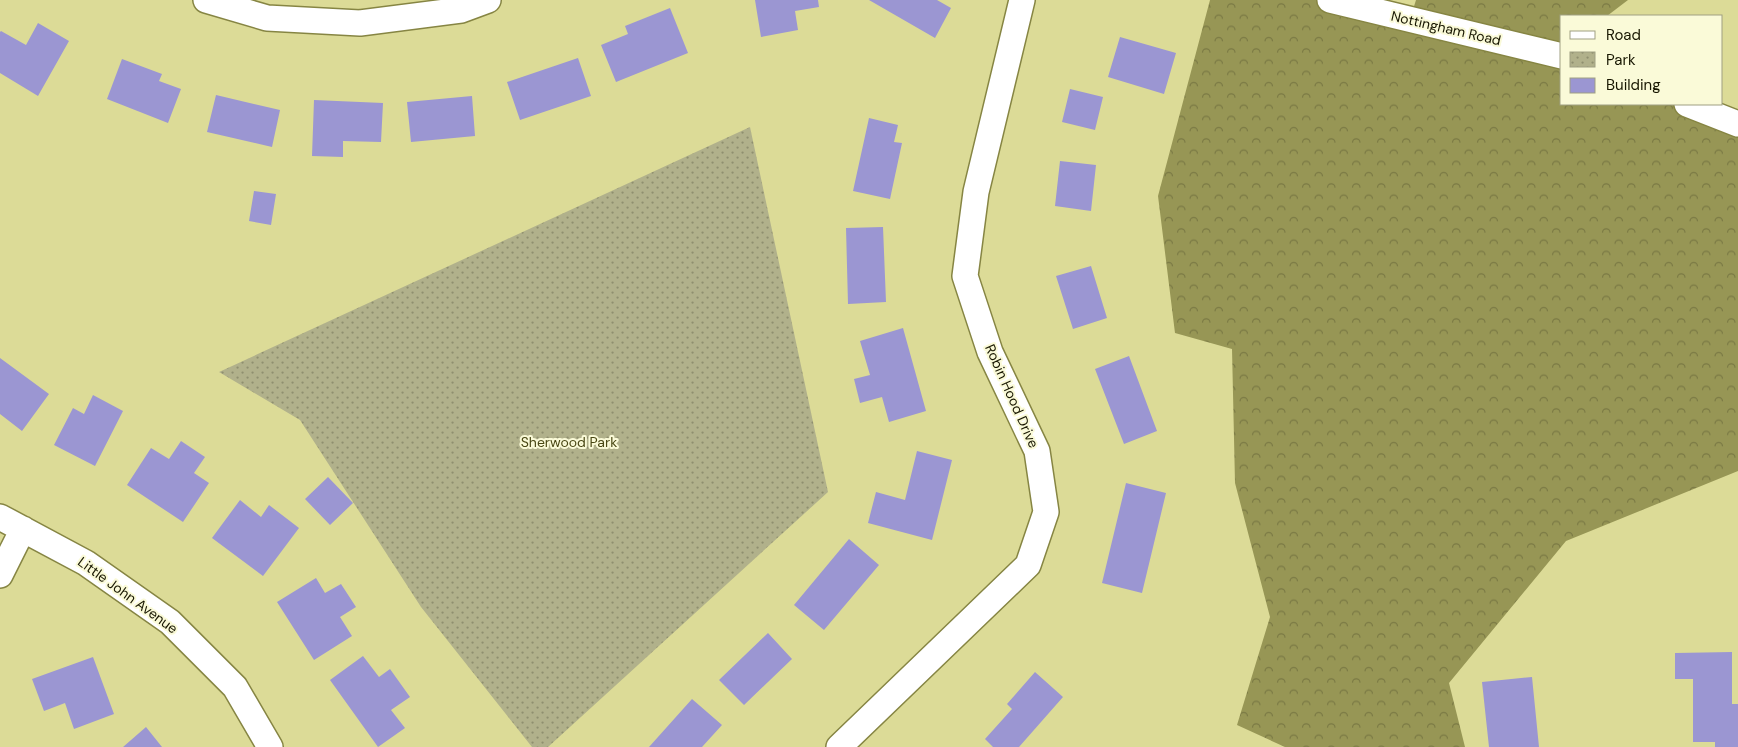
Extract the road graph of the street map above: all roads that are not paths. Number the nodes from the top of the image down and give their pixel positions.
1 (206, 0) edge
2 (488, 0) edge
3 (1022, 0) edge
4 (1330, 0) edge
5 (1560, 56) edge
6 (1689, 105) edge
7 (1738, 124) edge
8 (0, 517) edge
9 (23, 529) junction
10 (0, 575) edge
11 (270, 747) edge
12 (839, 747) edge

1 - 2 street
3 - 12 street, Robin Hood Drive
4 - 5 street, Nottingham Road
6 - 7 street
8 - 9 street, Little John Avenue
9 - 10 street
9 - 11 street, Little John Avenue

